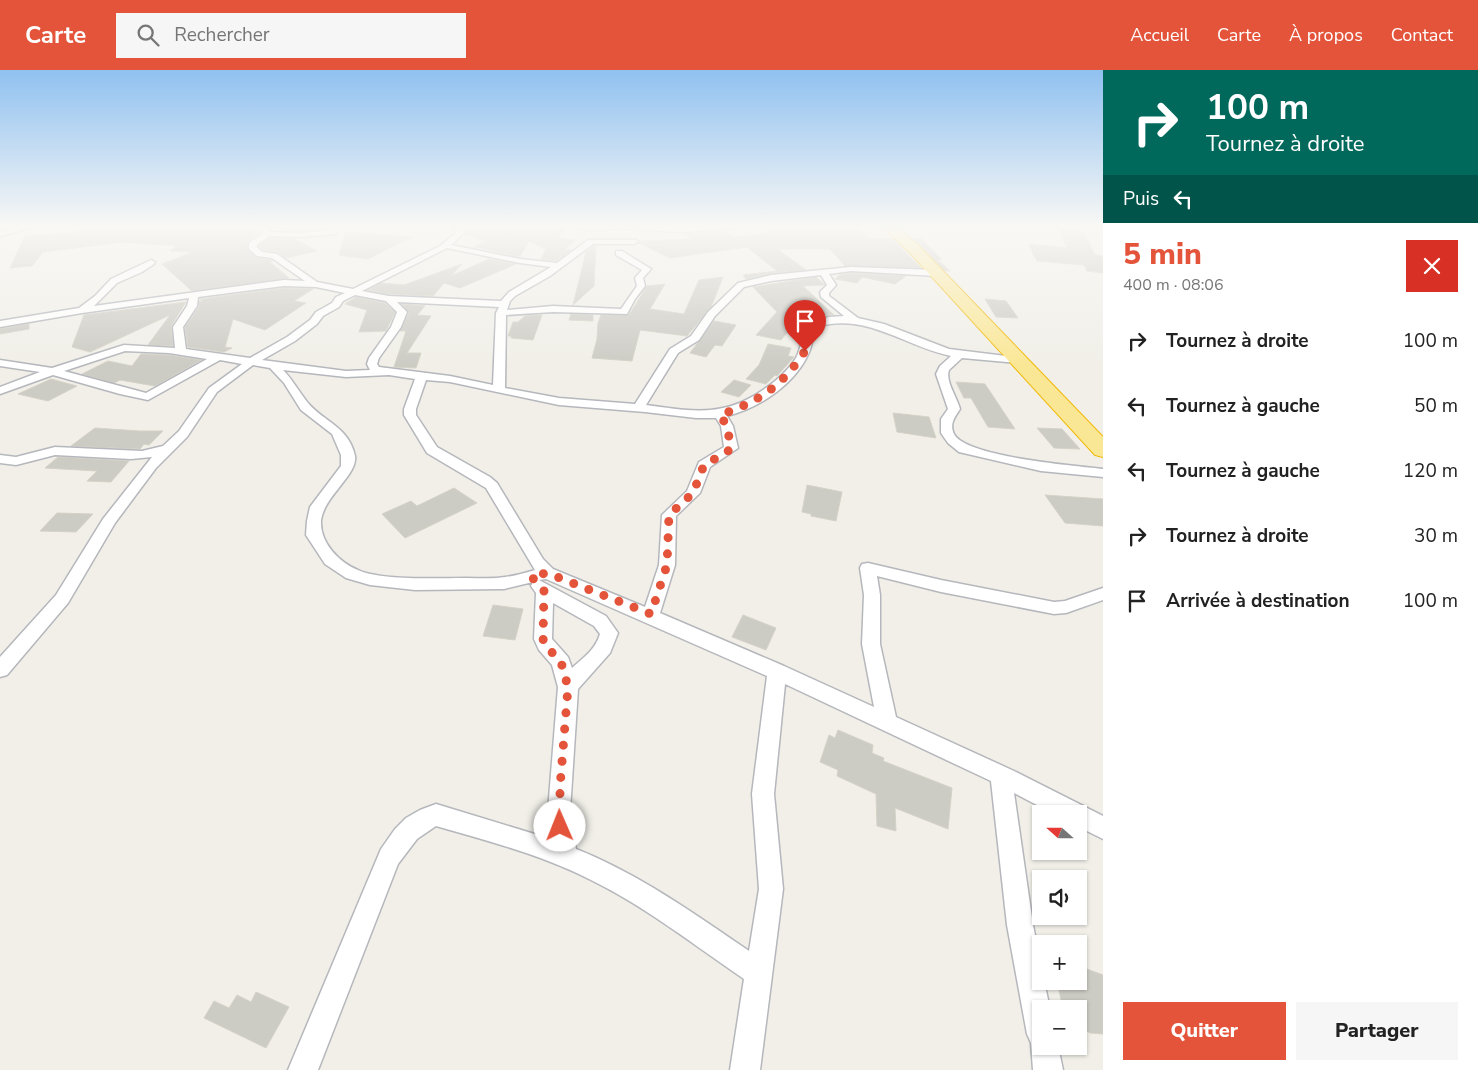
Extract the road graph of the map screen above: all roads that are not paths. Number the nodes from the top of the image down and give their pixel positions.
1 (294, 271) edge
2 (136, 272) edge
3 (295, 272) edge
4 (395, 272) edge
5 (549, 272) edge
6 (645, 272) edge
7 (833, 272) edge
8 (907, 272) edge
9 (824, 273) junction
10 (936, 273) joint
11 (284, 283) junction
12 (316, 284) junction
13 (355, 292) junction
14 (194, 295) junction
15 (389, 299) junction
16 (505, 304) junction
17 (82, 310) junction
18 (501, 313) junction
19 (854, 319) junction
20 (0, 324) edge
21 (181, 352) junction
22 (960, 355) junction
23 (218, 357) junction
24 (1018, 360) junction
25 (251, 362) junction
26 (0, 363) edge
27 (273, 364) junction
28 (53, 371) junction
29 (388, 373) junction
30 (422, 376) junction
31 (499, 389) junction
32 (0, 391) edge
33 (638, 408) junction
34 (720, 415) junction
35 (167, 449) junction
36 (1103, 450) edge
37 (0, 460) edge
38 (1103, 473) edge
39 (539, 574) junction
40 (544, 591) junction
41 (1103, 594) edge
42 (651, 614) junction
43 (0, 670) edge
44 (777, 671) junction
45 (568, 687) junction
46 (886, 722) junction
47 (1001, 776) junction
48 (1060, 805) edge
49 (1088, 820) edge
50 (1103, 828) edge
51 (565, 855) junction
52 (760, 974) junction
53 (1034, 1000) edge
54 (1046, 1055) edge
55 (303, 1070) edge
56 (745, 1070) edge
57 (1048, 1070) edge

1 - 11 street
2 - 17 street
3 - 12 street
4 - 13 street
5 - 16 street
6 - 18 street
7 - 9 street
8 - 10 street
9 - 19 street
9 - 33 street
10 - 24 highway
11 - 12 street
11 - 14 street
12 - 13 street
13 - 15 street
13 - 25 street
14 - 17 street
14 - 21 street
15 - 16 street
15 - 29 street
16 - 18 street
17 - 20 street
18 - 31 street
19 - 22 street
19 - 34 street
21 - 23 street
21 - 28 street
22 - 24 street
22 - 38 street
23 - 25 street
23 - 28 street
24 - 36 highway
25 - 27 street
25 - 35 street
26 - 28 street
27 - 29 street
27 - 39 street
28 - 32 street
29 - 30 street
30 - 31 street
30 - 39 street
31 - 33 street
33 - 34 street
34 - 42 street
35 - 37 street
35 - 43 street
39 - 40 street
39 - 42 street
40 - 45 street
40 - 45 street
41 - 46 street
42 - 44 street
44 - 46 street
44 - 52 street
45 - 51 street
46 - 47 street
47 - 48 street
47 - 53 street
49 - 50 street
51 - 52 street
51 - 55 street
52 - 56 street
54 - 57 street

